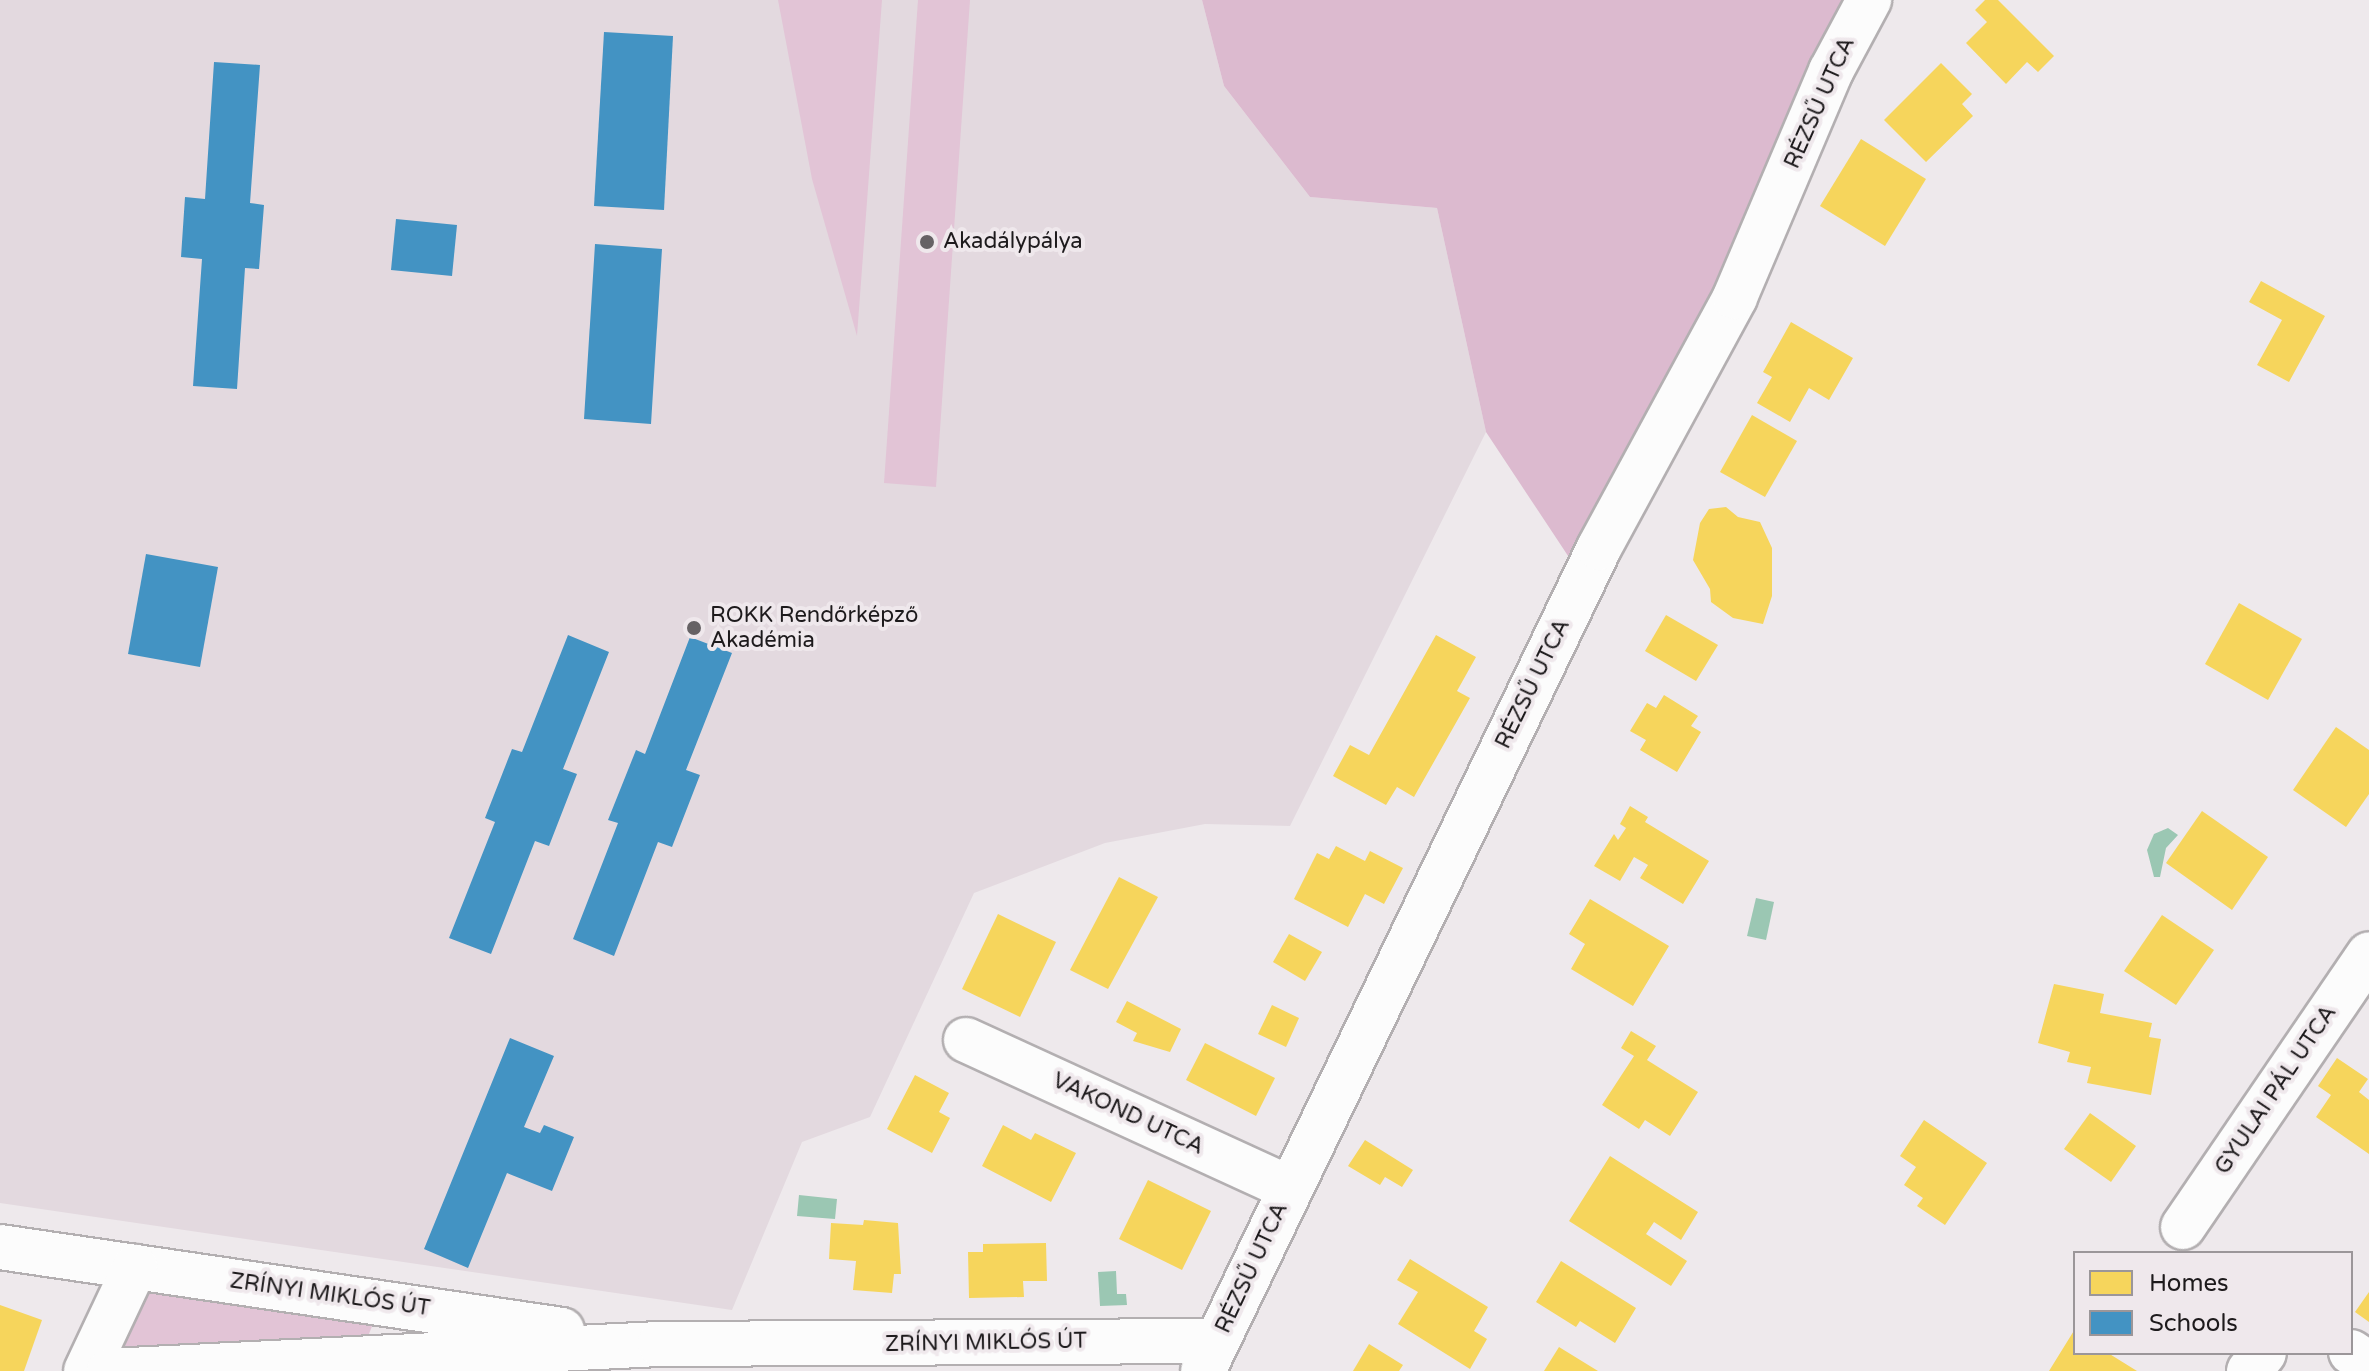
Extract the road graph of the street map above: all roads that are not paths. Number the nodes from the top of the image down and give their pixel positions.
1 (1869, 0) edge
2 (2369, 954) edge
3 (966, 1040) dead end
4 (1289, 1188) junction
5 (2183, 1227) dead end
6 (0, 1247) edge
7 (135, 1267) junction
8 (2262, 1355) edge
9 (1210, 1356) edge
10 (653, 1358) edge
11 (86, 1371) edge
12 (109, 1371) edge
13 (2249, 1371) edge

1 - 4 street, RÉZSŰ UTCA
2 - 5 street, GYULAI PÁL UTCA
3 - 4 street, VAKOND UTCA
4 - 9 street, RÉZSŰ UTCA
6 - 7 street, ZRÍNYI MIKLÓS ÚT
7 - 10 street, ZRÍNYI MIKLÓS ÚT
7 - 11 street
8 - 13 street
9 - 10 street, ZRÍNYI MIKLÓS ÚT
10 - 12 street, ZRÍNYI MIKLÓS ÚT

